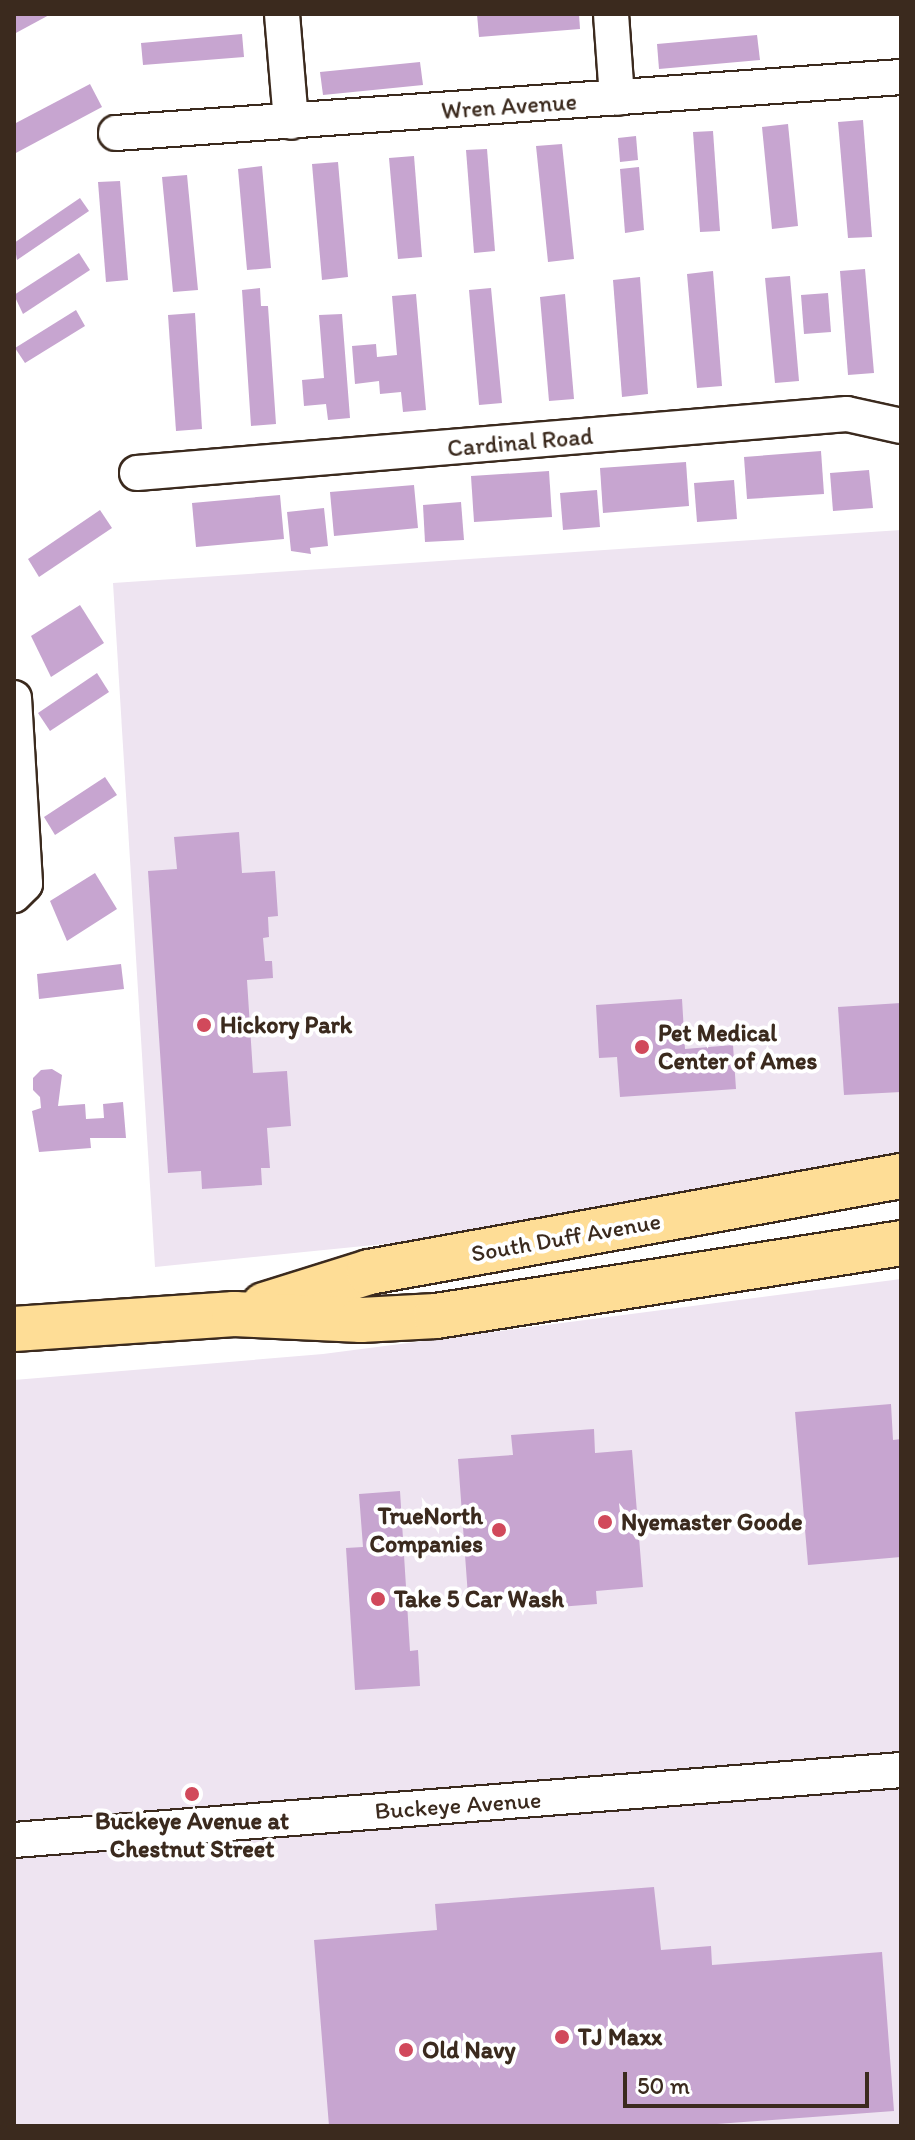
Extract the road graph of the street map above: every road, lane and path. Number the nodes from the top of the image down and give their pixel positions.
1 (282, 14) edge
2 (611, 14) edge
3 (901, 77) edge
4 (617, 98) junction
5 (291, 122) junction
6 (116, 133) dead end
7 (901, 426) edge
8 (137, 473) dead end
9 (14, 698) edge
10 (14, 895) edge
11 (901, 1176) edge
12 (901, 1243) edge
13 (234, 1314) junction
14 (14, 1329) edge
15 (901, 1770) edge
16 (14, 1840) edge

1 - 5 street
2 - 4 street
3 - 4 street, Wren Avenue
4 - 5 street, Wren Avenue
5 - 6 street, Wren Avenue
7 - 8 street, Cardinal Road
9 - 10 street
11 - 13 main road, South Duff Avenue
12 - 13 main road, South Duff Avenue
13 - 14 main road, South Duff Avenue
15 - 16 street, Buckeye Avenue

